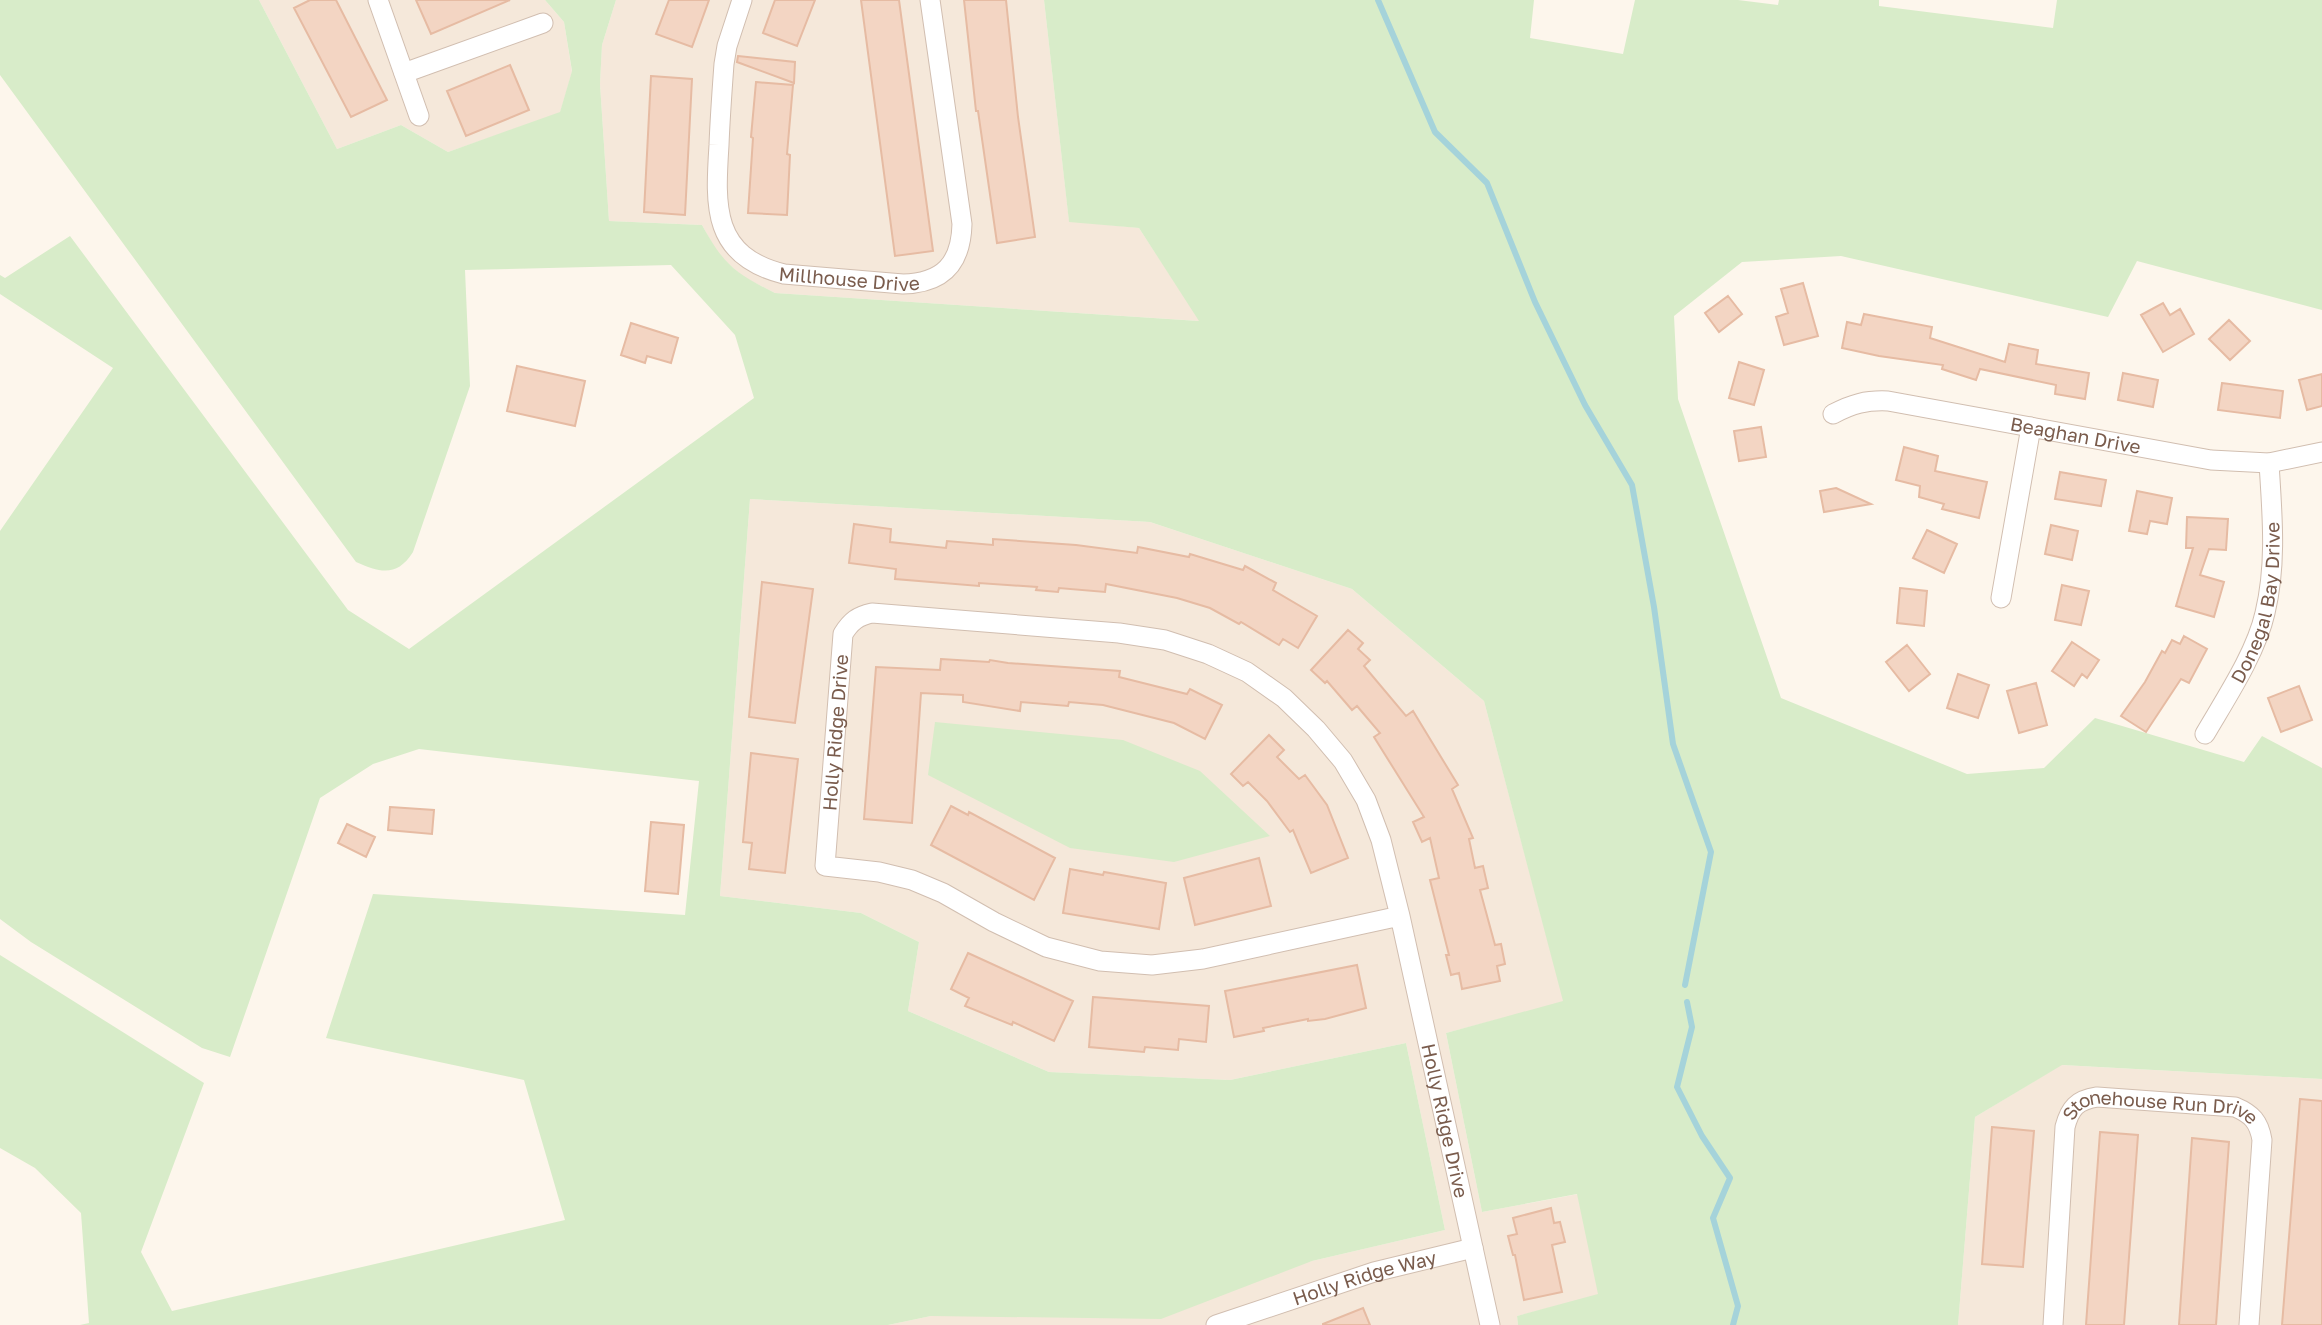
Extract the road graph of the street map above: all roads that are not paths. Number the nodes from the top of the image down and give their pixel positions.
1 (378, 0) edge
2 (742, 0) edge
3 (930, 0) edge
4 (543, 23) dead end
5 (404, 73) junction
6 (419, 117) dead end
7 (1833, 414) dead end
8 (2031, 427) junction
9 (2322, 452) edge
10 (2269, 463) junction
11 (2000, 598) dead end
12 (2205, 734) dead end
13 (1400, 916) junction
14 (1473, 1248) junction
15 (1216, 1325) edge
16 (1490, 1325) edge
17 (2053, 1325) edge
18 (2249, 1325) edge

1 - 5 street
2 - 3 street, Millhouse Drive
4 - 5 street
5 - 6 street
7 - 8 street, Beaghan Drive
8 - 10 street, Beaghan Drive
8 - 11 street
9 - 10 street, Beaghan Drive
10 - 12 street, Donegal Bay Drive
13 - 13 street, Holly Ridge Drive
13 - 14 street, Holly Ridge Drive
14 - 15 street, Holly Ridge Way
14 - 16 street, Holly Ridge Drive
17 - 18 street, Stonehouse Run Drive

